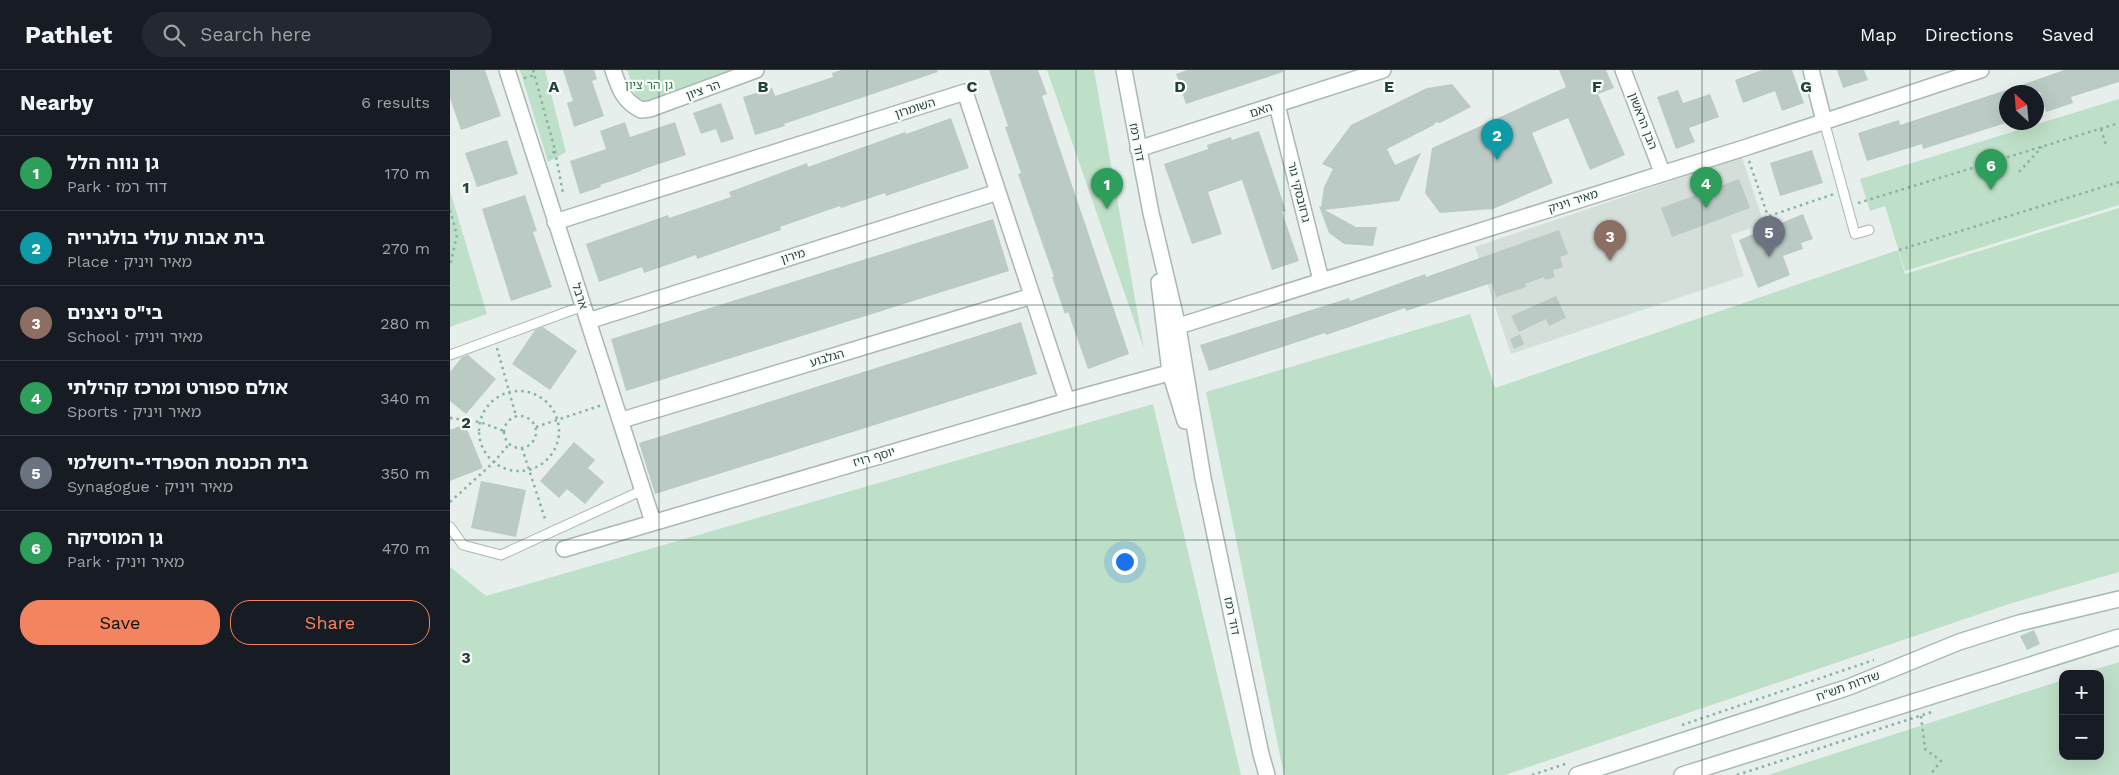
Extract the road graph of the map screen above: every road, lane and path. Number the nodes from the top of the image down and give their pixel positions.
1 (508, 70) edge
2 (533, 70) edge
3 (613, 70) edge
4 (756, 70) edge
5 (1124, 70) edge
6 (1383, 70) edge
7 (1623, 70) edge
8 (1811, 70) edge
9 (1980, 70) edge
10 (1277, 104) junction
11 (1824, 121) junction
12 (2119, 123) edge
13 (2101, 129) junction
14 (2106, 145) dead end
15 (2043, 146) junction
16 (1744, 148) junction
17 (1138, 149) junction
18 (554, 150) junction
19 (1662, 172) junction
20 (2020, 172) dead end
21 (540, 174) junction
22 (2119, 182) edge
23 (1843, 191) junction
24 (998, 192) junction
25 (1847, 206) junction
26 (450, 210) edge
27 (1768, 216) junction
28 (561, 220) junction
29 (1772, 228) dead end
30 (1869, 230) dead end
31 (1899, 250) dead end
32 (450, 266) edge
33 (1321, 280) junction
34 (1032, 296) junction
35 (585, 314) junction
36 (1171, 329) junction
37 (494, 339) junction
38 (450, 355) edge
39 (1178, 371) junction
40 (510, 393) junction
41 (615, 400) junction
42 (1067, 400) junction
43 (516, 416) junction
44 (450, 418) edge
45 (557, 420) junction
46 (622, 420) junction
47 (480, 422) junction
48 (536, 428) junction
49 (504, 431) junction
50 (510, 443) junction
51 (522, 448) junction
52 (494, 462) junction
53 (530, 469) junction
54 (644, 490) junction
55 (450, 502) edge
56 (653, 522) junction
57 (450, 527) edge
58 (549, 532) junction
59 (564, 549) dead end
60 (2119, 599) edge
61 (2119, 637) edge
62 (1878, 659) dead end
63 (1921, 716) dead end
64 (1682, 725) dead end
65 (1261, 754) junction
66 (1574, 769) edge
67 (1263, 775) edge
68 (1267, 775) edge
69 (1532, 775) edge
70 (1682, 775) edge
71 (1930, 775) edge

1 - 21 street, ארבל
2 - 18 path
3 - 4 street, הר ציון
5 - 17 street, דוד רמז
6 - 10 street, האם
7 - 19 street, הבן הראשון
8 - 11 street
9 - 11 street, מאיר ויניק
10 - 17 street, האם
10 - 33 street, גרזובסקי גור
11 - 16 street, מאיר ויניק
11 - 23 lane
12 - 13 path
13 - 14 path
13 - 15 path
15 - 20 path
15 - 25 path
16 - 19 street, מאיר ויניק
16 - 27 path
17 - 36 street, דוד רמז
18 - 21 path
18 - 28 path
19 - 33 street, מאיר ויניק
21 - 28 street, ארבל
22 - 31 path
23 - 25 lane
23 - 27 path
24 - 28 street, השומרון
24 - 34 street, השומרון
24 - 35 street, מירון
25 - 30 lane
26 - 32 path
27 - 29 path
28 - 35 street, ארבל
33 - 36 street, מאיר ויניק
34 - 42 street, השומרון
34 - 46 street, הגלבוע
35 - 37 lane
35 - 41 street, ארבל
36 - 39 street, דוד רמז
37 - 38 lane
37 - 40 path
39 - 42 street, יוסף רויז
39 - 65 street, דוד רמז
40 - 43 path
40 - 45 path
40 - 47 path
41 - 45 path
41 - 46 street, ארבל
42 - 56 street, יוסף רויז
43 - 48 path
43 - 49 path
44 - 47 path
45 - 48 path
45 - 53 path
46 - 54 street, ארבל
47 - 49 path
47 - 52 path
48 - 51 path
49 - 50 path
50 - 51 path
50 - 52 path
51 - 53 path
52 - 53 path
52 - 55 path
53 - 58 path
54 - 56 street, ארבל
54 - 58 lane
56 - 59 street, יוסף רויז
57 - 58 lane
60 - 66 street, שדרות תש"ח
61 - 70 street
62 - 64 path
63 - 71 path
65 - 67 street, דוד רמז
65 - 68 street, דוד רמז
66 - 69 path

